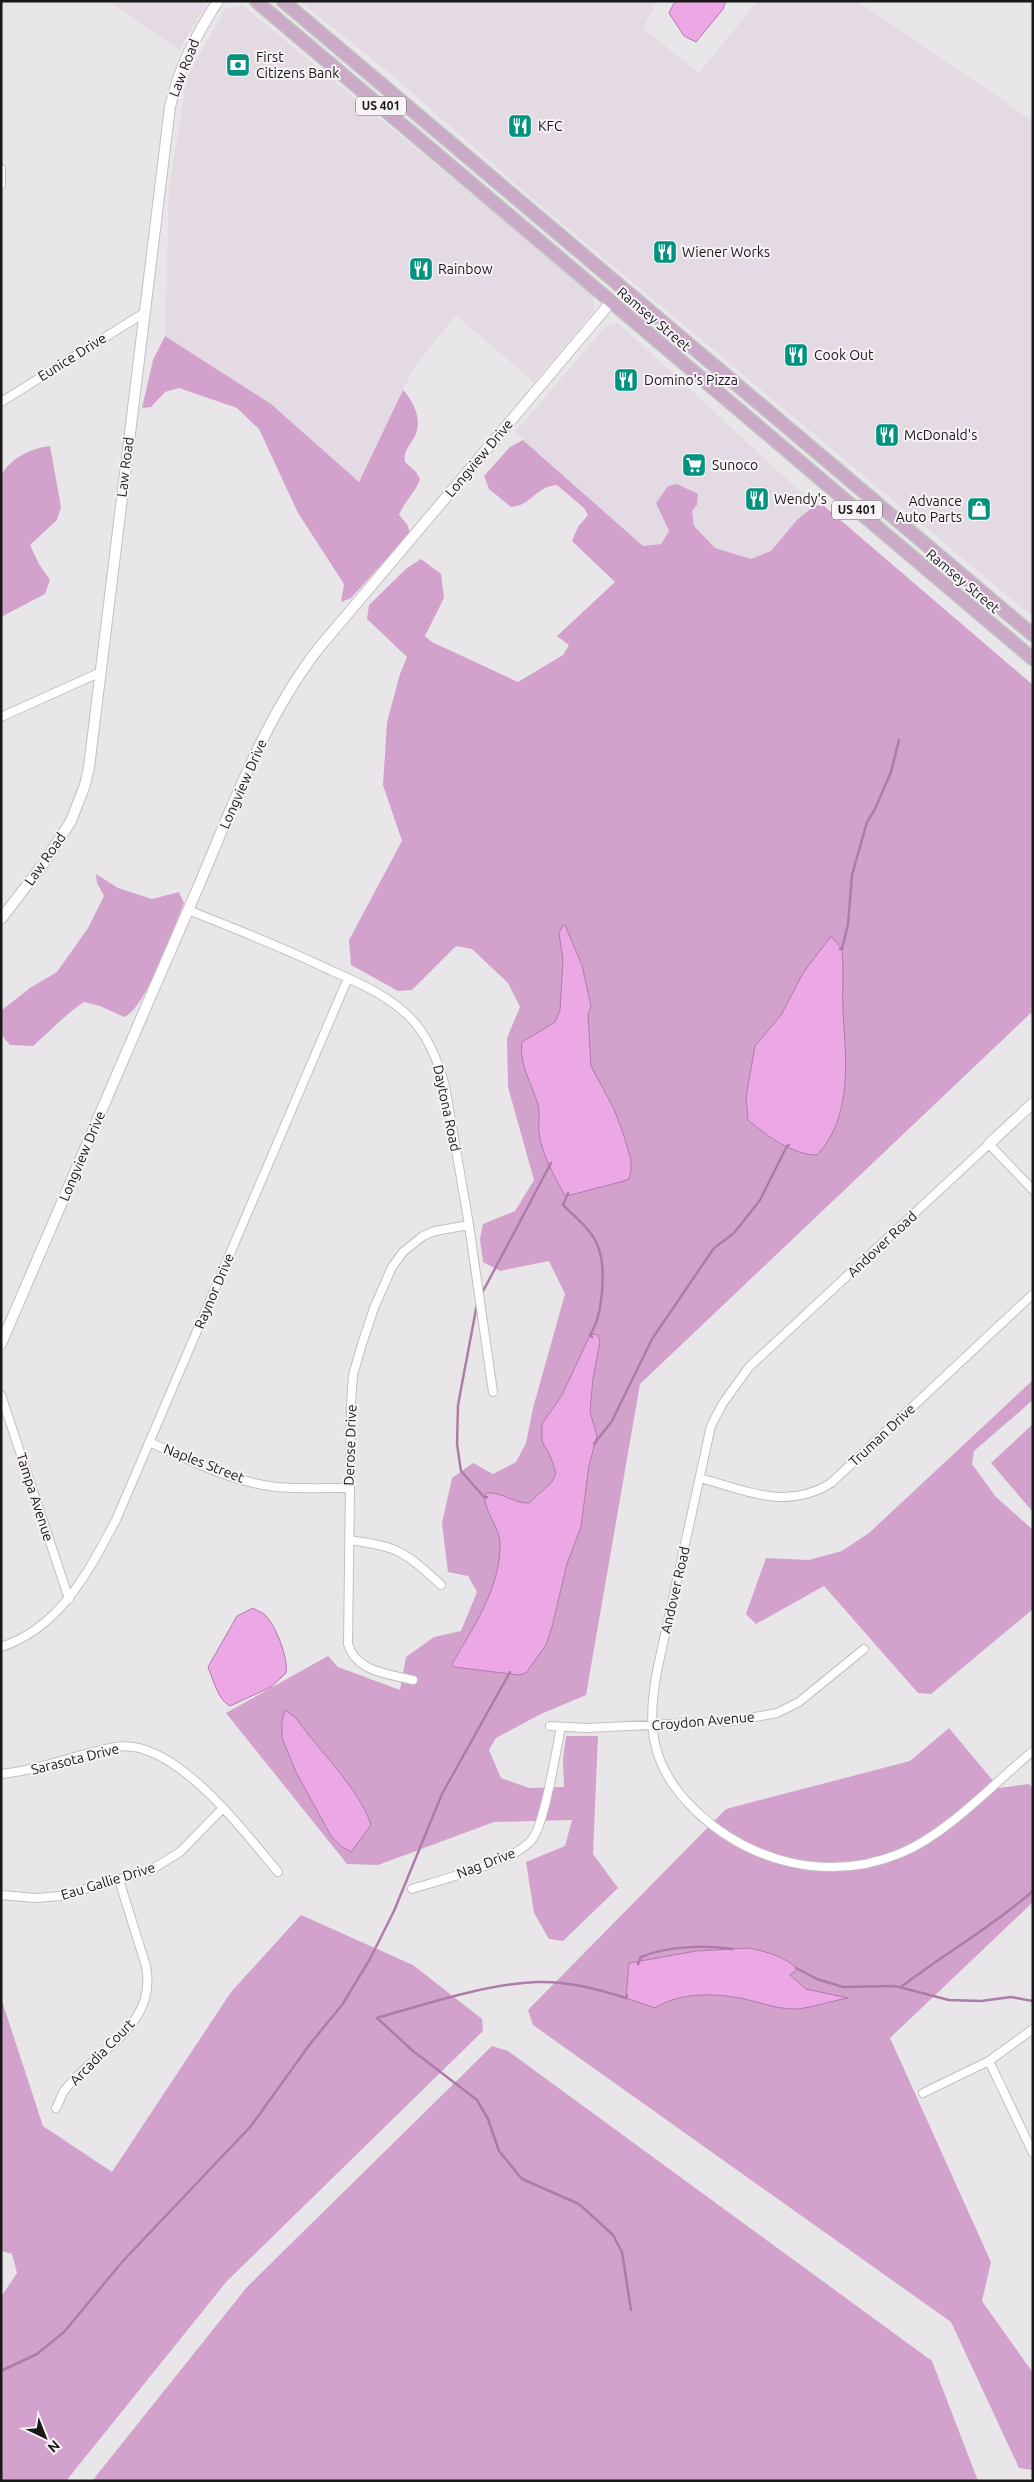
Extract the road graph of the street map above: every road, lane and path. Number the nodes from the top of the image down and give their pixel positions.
1 (218, 1) edge
2 (256, 1) edge
3 (283, 1) edge
4 (1, 169) edge
5 (1, 185) edge
6 (611, 302) junction
7 (144, 313) junction
8 (1, 402) edge
9 (796, 434) junction
10 (809, 445) junction
11 (792, 455) junction
12 (1033, 634) edge
13 (1033, 659) edge
14 (101, 672) junction
15 (1, 717) edge
16 (188, 910) junction
17 (1, 919) edge
18 (348, 978) junction
19 (1033, 1103) edge
20 (989, 1144) junction
21 (1033, 1190) edge
22 (469, 1225) junction
23 (1033, 1294) edge
24 (1, 1344) edge
25 (493, 1392) dead end
26 (1, 1394) edge
27 (150, 1442) junction
28 (700, 1478) junction
29 (349, 1488) junction
30 (349, 1540) junction
31 (441, 1585) dead end
32 (70, 1599) junction
33 (1, 1647) edge
34 (864, 1649) dead end
35 (413, 1680) dead end
36 (653, 1725) junction
37 (550, 1726) dead end
38 (561, 1727) junction
39 (1033, 1752) edge
40 (1, 1774) edge
41 (223, 1808) junction
42 (278, 1872) dead end
43 (119, 1880) junction
44 (412, 1888) dead end
45 (1, 1896) edge
46 (1033, 2030) edge
47 (989, 2061) junction
48 (924, 2093) dead end
49 (56, 2108) dead end
50 (1033, 2153) edge

1 - 7 street, Law Road
2 - 6 main road, Ramsey Street / US 401
3 - 9 main road, Ramsey Street / US 401
4 - 5 street
6 - 11 main road, Ramsey Street / US 401
6 - 16 street, Longview Drive
7 - 8 street, Eunice Drive
7 - 14 street, Law Road
9 - 10 main road, Ramsey Street / US 401
9 - 11 main road
10 - 11 main road
10 - 12 main road, Ramsey Street / US 401
11 - 13 main road, Ramsey Street / US 401
14 - 15 street
14 - 17 street, Law Road
16 - 18 street, Daytona Road
16 - 24 street, Longview Drive
18 - 22 street, Daytona Road
18 - 27 street, Raynor Drive
19 - 20 street, Andover Road
20 - 21 street
20 - 28 street, Andover Road
22 - 25 street, Daytona Road
22 - 29 street, Derose Drive
23 - 28 street, Truman Drive
26 - 32 street, Tampa Avenue
27 - 29 street, Naples Street
27 - 32 street, Raynor Drive
28 - 36 street, Andover Road
29 - 30 street, Derose Drive
30 - 31 street
30 - 35 street, Derose Drive
32 - 33 street, Raynor Drive
34 - 36 street, Croydon Avenue
36 - 38 street, Croydon Avenue
36 - 39 street, Andover Road
37 - 38 street, Croydon Avenue
38 - 44 street, Nag Drive
40 - 41 street, Sarasota Drive
41 - 42 street, Sarasota Drive
41 - 43 street, Eau Gallie Drive
43 - 45 street, Eau Gallie Drive
43 - 49 street, Arcadia Court
46 - 47 street
47 - 48 street
47 - 50 street

